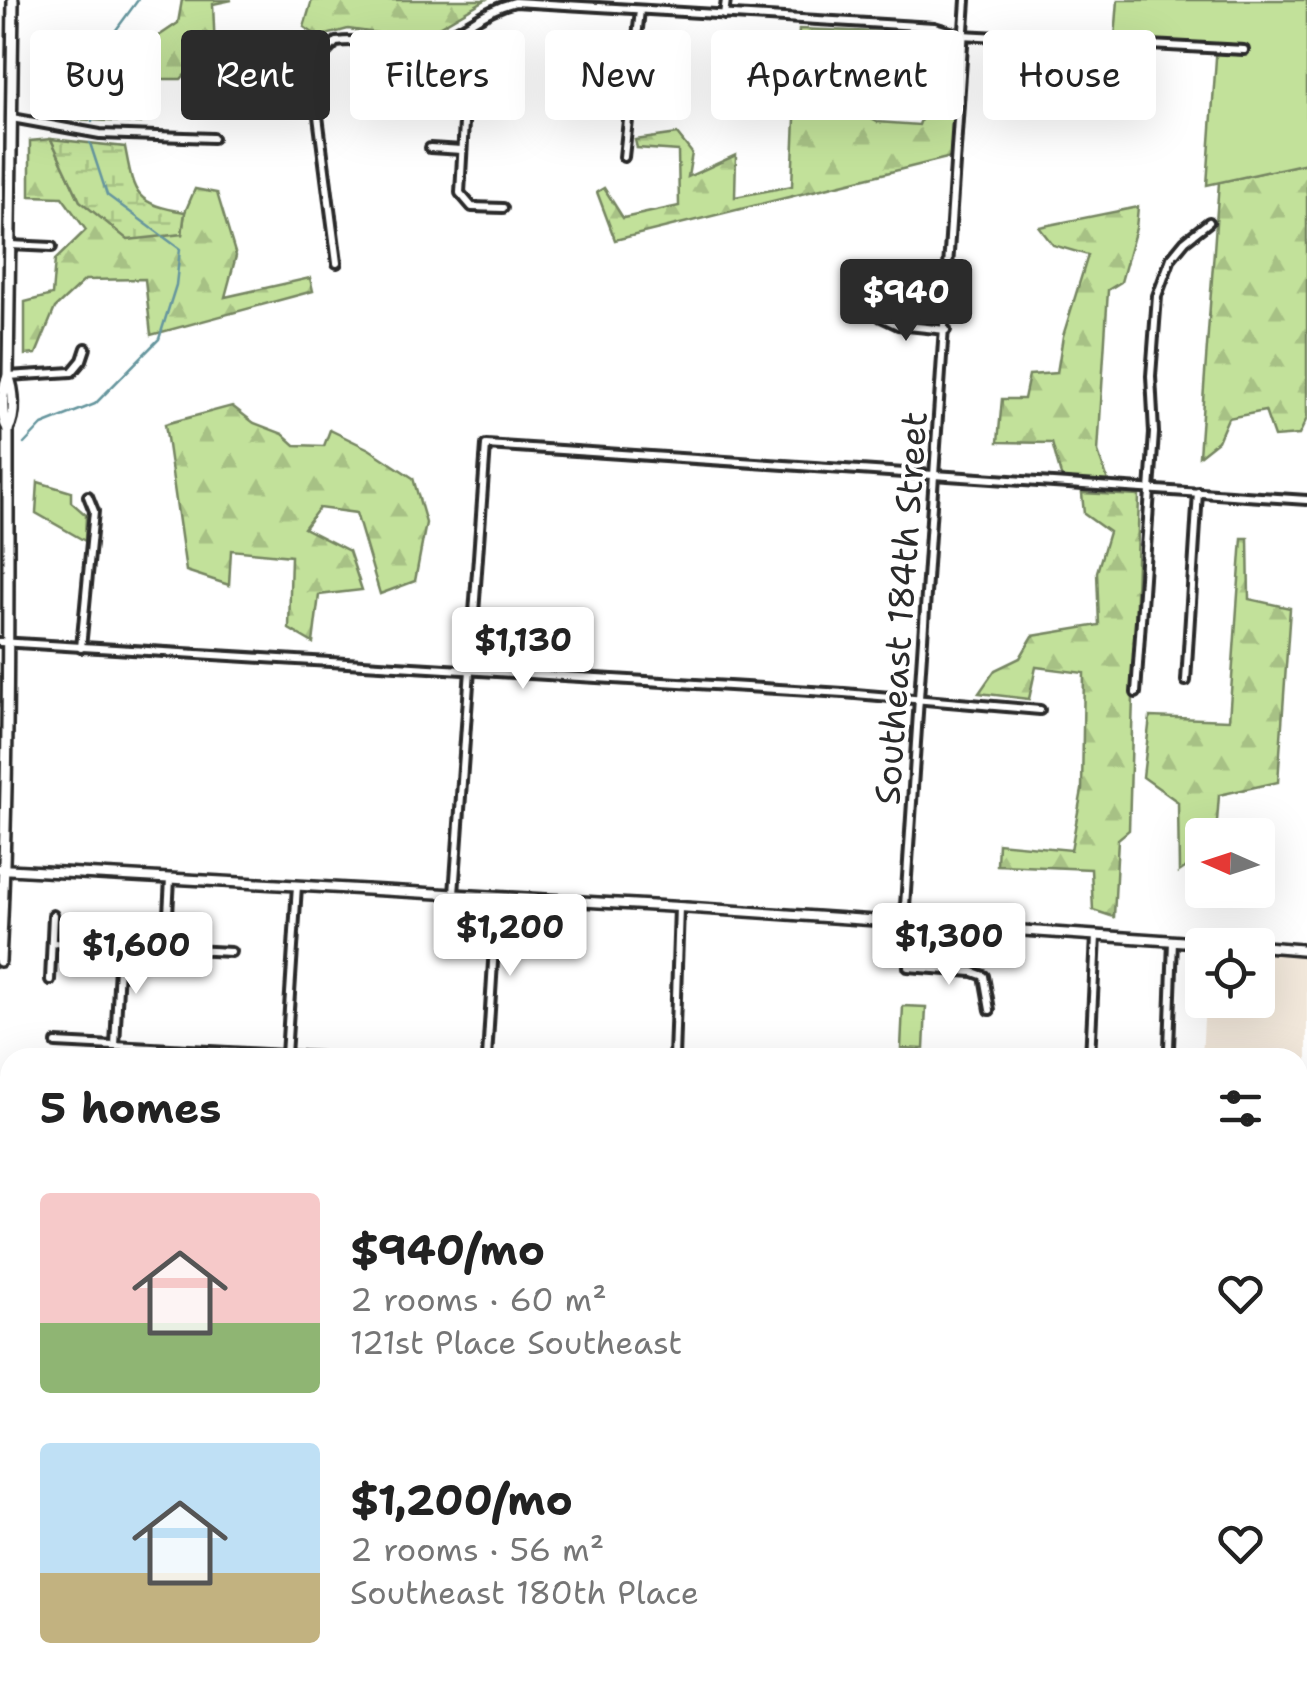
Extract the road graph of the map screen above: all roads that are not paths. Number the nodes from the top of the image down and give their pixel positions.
1 (14, 0) edge
2 (726, 0) edge
3 (966, 0) edge
4 (640, 10) junction
5 (724, 16) junction
6 (458, 30) edge
7 (941, 30) edge
8 (963, 30) edge
9 (963, 36) edge
10 (350, 41) edge
11 (963, 50) edge
12 (1244, 50) dead end
13 (963, 78) edge
14 (12, 118) junction
15 (464, 120) edge
16 (960, 120) edge
17 (213, 138) dead end
18 (430, 148) dead end
19 (462, 150) junction
20 (624, 157) dead end
21 (503, 208) dead end
22 (1209, 222) dead end
23 (10, 245) junction
24 (52, 247) dead end
25 (337, 263) dead end
26 (881, 317) dead end
27 (946, 330) junction
28 (86, 348) dead end
29 (8, 376) junction
30 (2, 398) edge
31 (8, 429) junction
32 (4, 456) edge
33 (936, 475) junction
34 (1149, 490) junction
35 (1198, 492) junction
36 (88, 496) dead end
37 (1307, 500) edge
38 (4, 566) edge
39 (4, 642) edge
40 (81, 648) junction
41 (468, 670) junction
42 (1186, 681) dead end
43 (1136, 693) dead end
44 (920, 700) junction
45 (1040, 710) dead end
46 (3, 754) edge
47 (2, 869) edge
48 (170, 879) junction
49 (298, 886) junction
50 (454, 894) junction
51 (497, 898) junction
52 (679, 907) junction
53 (53, 915) dead end
54 (907, 922) junction
55 (1096, 936) junction
56 (1173, 941) junction
57 (52, 942) junction
58 (1185, 942) edge
59 (120, 946) junction
60 (1275, 947) edge
61 (166, 948) junction
62 (1307, 950) edge
63 (231, 952) dead end
64 (0, 961) edge
65 (50, 980) dead end
66 (990, 1010) dead end
67 (56, 1043) dead end
68 (115, 1046) junction
69 (158, 1048) edge
70 (286, 1048) edge
71 (489, 1048) edge
72 (674, 1048) edge
73 (1090, 1048) edge
74 (1169, 1048) dead end

1 - 14 main road
2 - 5 street
3 - 8 street, Southeast 184th Street
4 - 5 street
4 - 6 street
4 - 20 street
5 - 7 street
9 - 12 street
10 - 25 street
11 - 13 street, Southeast 184th Street
14 - 17 street
14 - 23 main road
15 - 19 street
16 - 27 street, Southeast 184th Street
18 - 19 street
19 - 21 street
22 - 34 street
23 - 24 street
23 - 29 main road
26 - 27 street
27 - 33 street, Southeast 184th Street
28 - 29 street
29 - 30 main road
29 - 31 main road
30 - 31 main road
31 - 32 main road
32 - 38 main road
33 - 34 street
33 - 41 street
33 - 44 street, Southeast 184th Street
34 - 35 street
34 - 43 street
35 - 37 street
35 - 42 street
36 - 40 street
38 - 39 main road
39 - 40 street
39 - 46 main road
40 - 41 street
41 - 44 street
41 - 50 street
44 - 45 street
44 - 54 street, Southeast 184th Street
46 - 47 main road
47 - 48 street
47 - 64 main road
48 - 49 street
48 - 61 street
49 - 50 street
49 - 70 street
50 - 51 street
51 - 52 street
51 - 71 street
52 - 54 street
52 - 72 street
53 - 57 street
54 - 55 street
54 - 66 street, Southeast 184th Street
55 - 56 street
55 - 73 street
56 - 58 street
56 - 74 street
57 - 59 street
57 - 65 street
59 - 61 street
59 - 68 street
60 - 62 street
61 - 63 street
67 - 68 street
68 - 69 street

